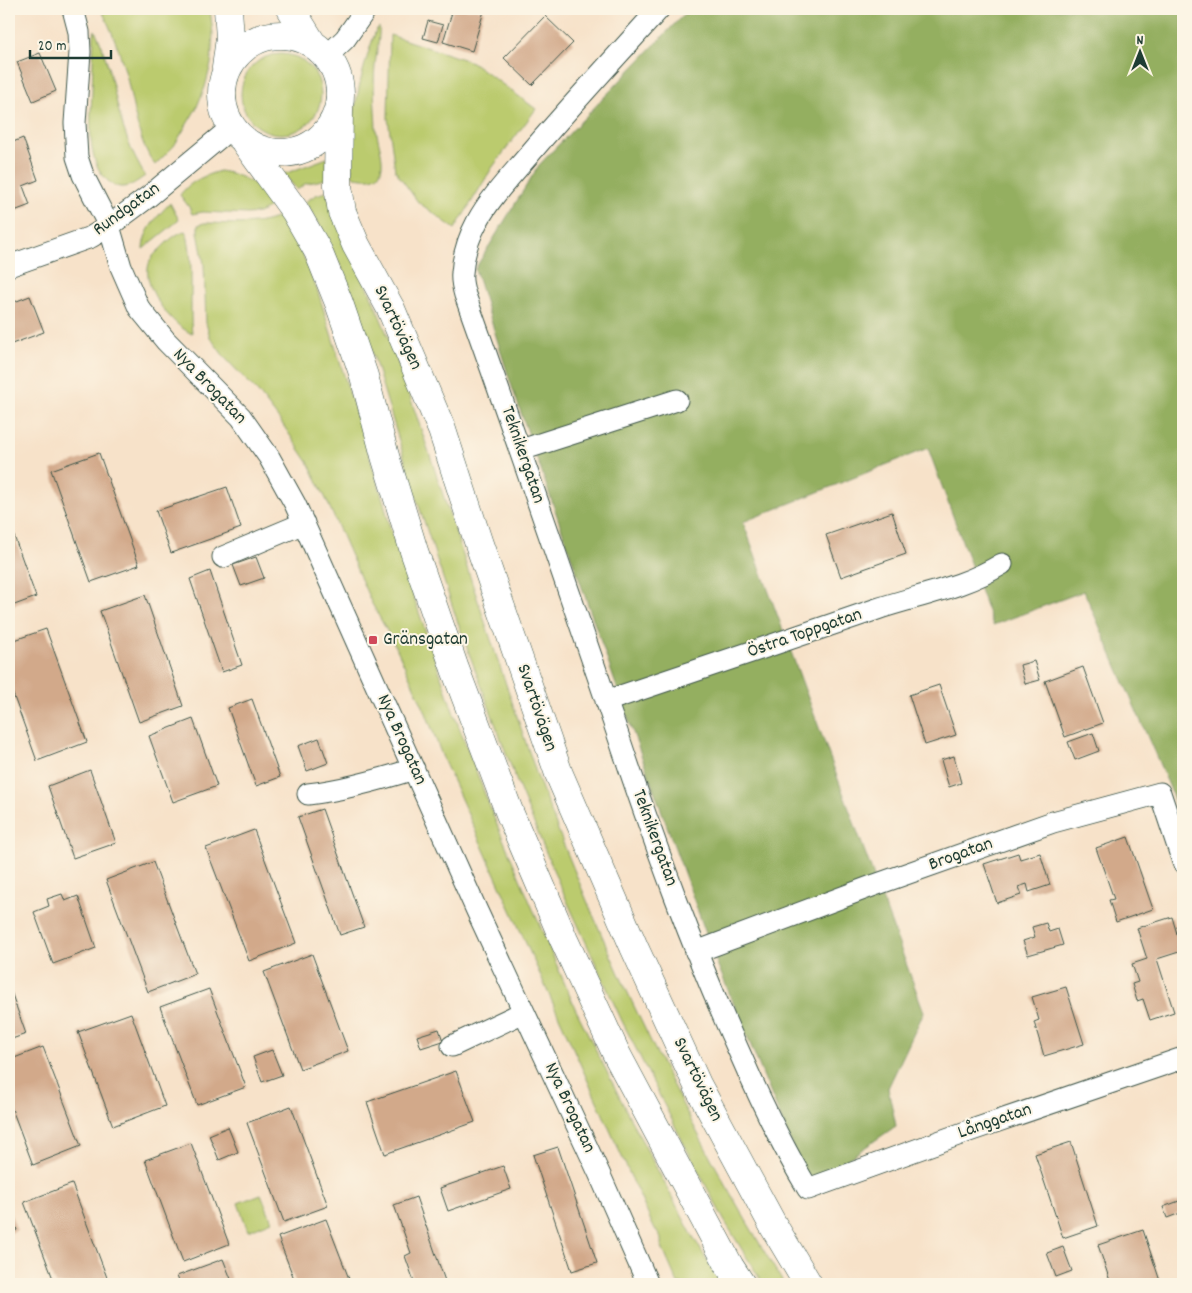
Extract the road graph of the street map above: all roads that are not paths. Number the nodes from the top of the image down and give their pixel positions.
1 (73, 9) edge
2 (228, 9) edge
3 (292, 9) edge
4 (366, 9) edge
5 (659, 9) edge
6 (319, 50) junction
7 (226, 68) junction
8 (339, 108) junction
9 (238, 135) junction
10 (109, 226) junction
11 (9, 266) edge
12 (677, 400) dead end
13 (521, 450) junction
14 (304, 522) junction
15 (223, 557) dead end
16 (1002, 564) dead end
17 (606, 701) junction
18 (414, 769) junction
19 (308, 794) dead end
20 (1183, 862) edge
21 (696, 952) junction
22 (524, 1012) junction
23 (452, 1046) dead end
24 (1183, 1058) edge
25 (808, 1189) joint
26 (648, 1284) edge
27 (741, 1284) edge
28 (808, 1284) edge

1 - 10 street, Nya Brogatan
2 - 7 main road
3 - 6 main road
4 - 6 street
5 - 13 street, Teknikergatan
6 - 7 main road
6 - 8 main road
7 - 9 main road
8 - 9 main road
8 - 28 main road, Svartövägen
9 - 10 street, Rundgatan
9 - 27 main road
10 - 11 street, Rundgatan
10 - 14 street, Nya Brogatan
12 - 13 street
13 - 17 street, Teknikergatan
14 - 15 street
14 - 18 street, Nya Brogatan
16 - 17 street, Östra Toppgatan
17 - 21 street, Teknikergatan
18 - 19 street
18 - 22 street, Nya Brogatan
20 - 21 street, Brogatan
21 - 25 street, Teknikergatan
22 - 23 street
22 - 26 street, Nya Brogatan
24 - 25 street, Långgatan

